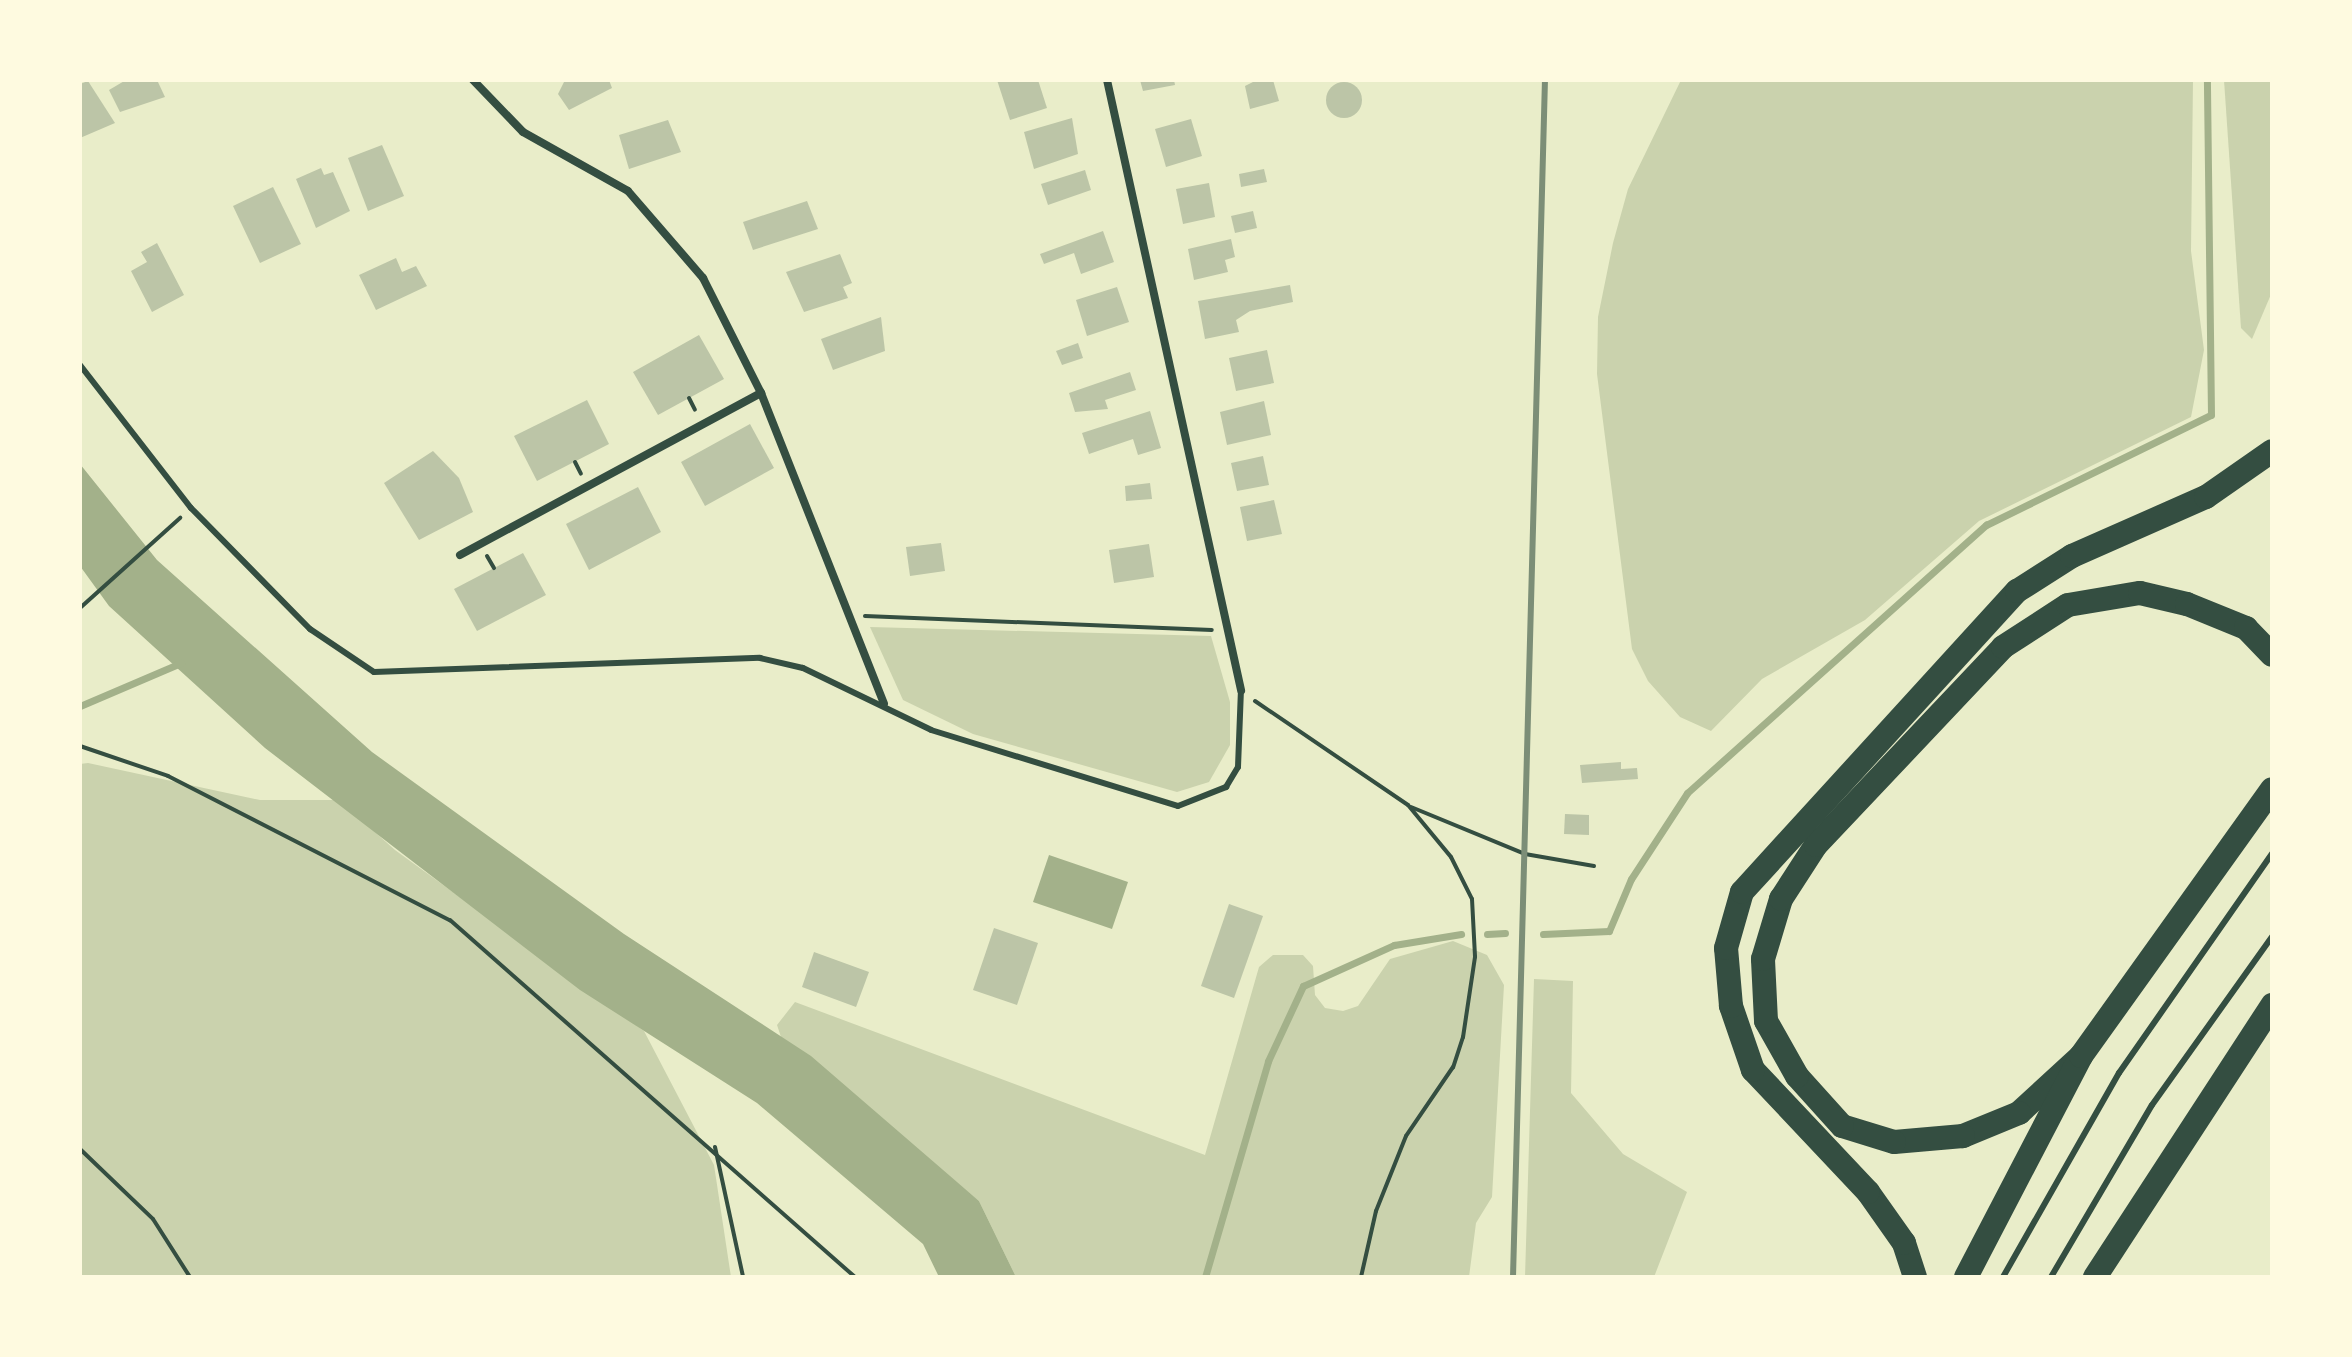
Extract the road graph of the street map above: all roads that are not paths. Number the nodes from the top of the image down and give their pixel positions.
1 (473, 80) edge
2 (1107, 80) edge
3 (80, 365) edge
4 (761, 393) junction
5 (2272, 451) edge
6 (460, 555) dead end
7 (2272, 655) edge
8 (1241, 690) joint
9 (884, 703) junction
10 (2272, 789) edge
11 (2272, 854) edge
12 (2270, 939) edge
13 (2272, 1005) edge
14 (2081, 1056) junction
15 (1915, 1277) edge
16 (1966, 1277) edge
17 (2003, 1277) edge
18 (2051, 1277) edge
19 (2095, 1277) edge

1 - 4 street
2 - 8 street
3 - 9 lane
4 - 6 street
4 - 9 street
5 - 15 highway
7 - 14 highway
8 - 9 lane
10 - 14 highway
11 - 17 lane
12 - 18 lane
13 - 19 highway
14 - 16 highway

